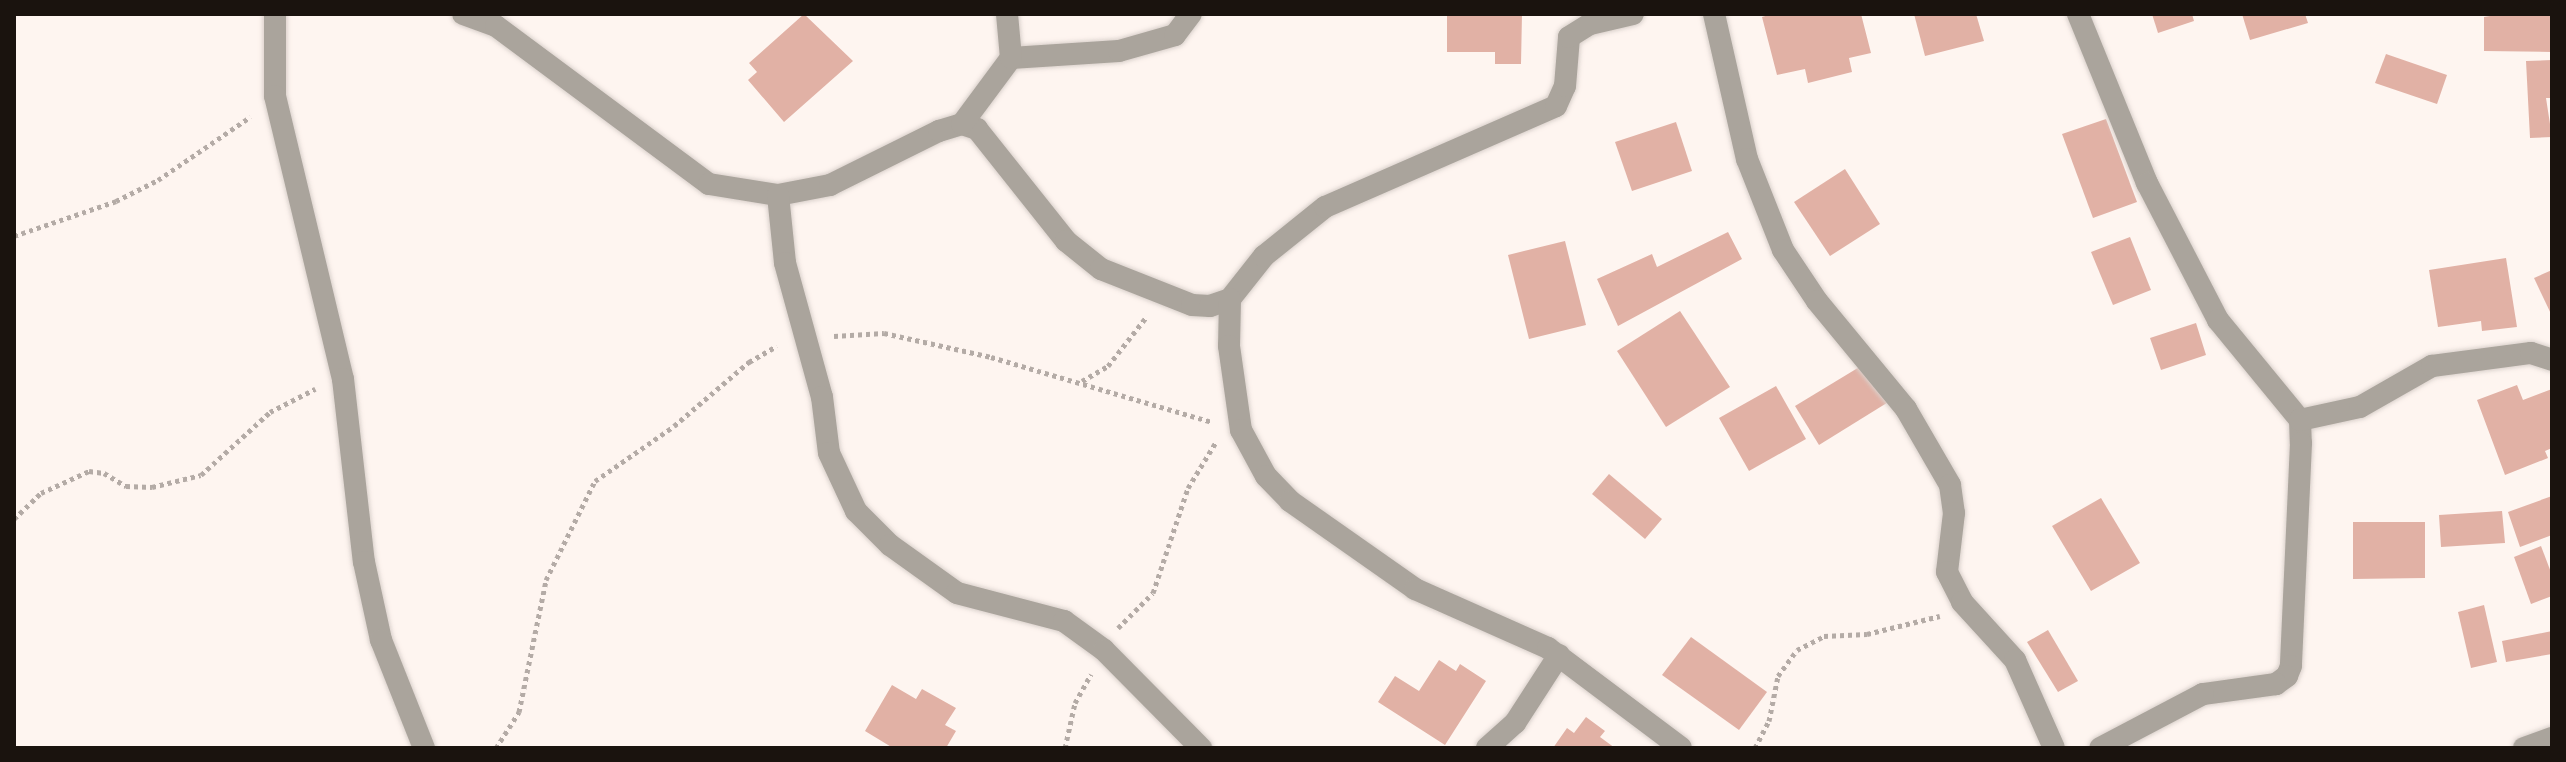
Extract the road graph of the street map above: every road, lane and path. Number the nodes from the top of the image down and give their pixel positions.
1 (275, 14) edge
2 (463, 14) edge
3 (1007, 14) edge
4 (1191, 14) edge
5 (1633, 14) edge
6 (1714, 14) edge
7 (2078, 14) edge
8 (504, 20) edge
9 (1011, 58) junction
10 (275, 96) junction
11 (962, 124) junction
12 (778, 195) junction
13 (14, 236) edge
14 (1168, 296) junction
15 (1230, 299) junction
16 (2552, 360) edge
17 (343, 379) junction
18 (1081, 382) dead end
19 (2300, 420) junction
20 (1219, 438) dead end
21 (14, 519) edge
22 (1977, 617) junction
23 (1104, 650) junction
24 (1559, 655) junction
25 (2552, 738) edge
26 (424, 748) edge
27 (1065, 748) edge
28 (1201, 748) edge
29 (1487, 748) edge
30 (1681, 748) edge
31 (1755, 748) edge
32 (2054, 748) edge
33 (2100, 748) edge
34 (2524, 748) edge

1 - 10 street
2 - 8 street
3 - 9 street
4 - 9 street
5 - 15 street
6 - 22 street
7 - 19 street
8 - 12 street
9 - 11 street
10 - 13 path
10 - 17 street
11 - 12 street
11 - 14 street
12 - 23 street
14 - 15 street
14 - 18 path
15 - 24 street
16 - 19 street
17 - 21 path
17 - 26 street
19 - 33 street
20 - 23 path
22 - 31 path
22 - 32 street
23 - 27 path
23 - 28 street
24 - 29 street
24 - 30 street
25 - 34 street

